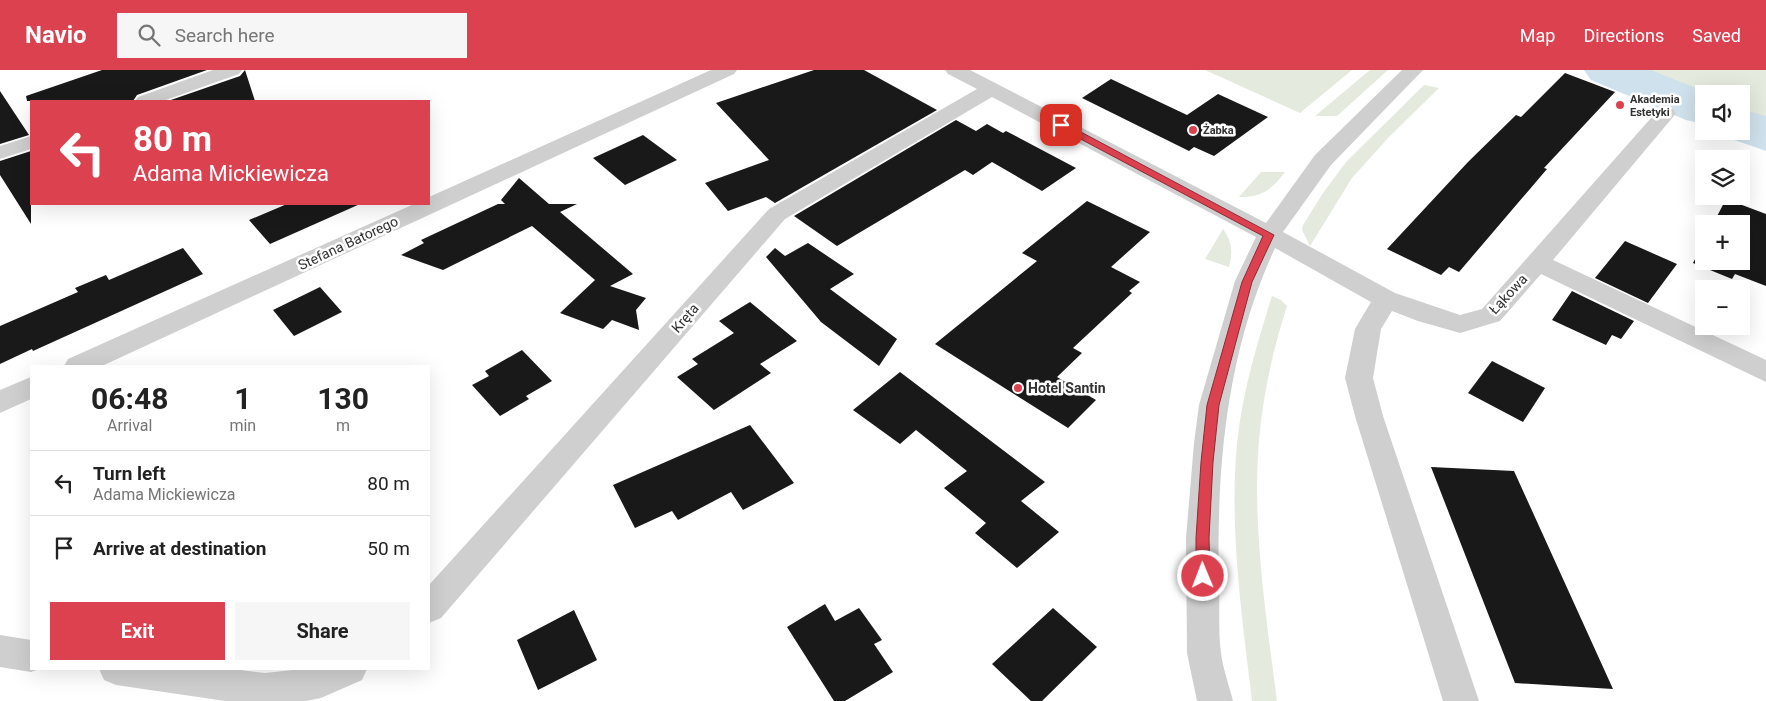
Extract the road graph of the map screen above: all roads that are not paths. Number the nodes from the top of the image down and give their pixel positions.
1 (232, 70) edge
2 (727, 70) edge
3 (955, 70) edge
4 (1413, 70) edge
5 (992, 89) junction
6 (148, 100) edge
7 (1666, 113) dead end
8 (30, 142) edge
9 (0, 153) edge
10 (1269, 235) junction
11 (1537, 262) junction
12 (1386, 299) junction
13 (80, 365) edge
14 (1766, 372) edge
15 (30, 387) edge
16 (0, 402) edge
17 (430, 607) edge
18 (0, 651) edge
19 (1204, 652) junction
20 (30, 656) edge
21 (123, 670) edge
22 (347, 670) edge
23 (1194, 701) edge
24 (1215, 701) edge
25 (1461, 701) edge

1 - 6 street
2 - 13 street, Stefana Batorego
3 - 5 street, Łąkowa
4 - 10 street
5 - 10 street, Łąkowa
5 - 17 street, Kręta
7 - 11 street, Łąkowa
8 - 9 street
10 - 12 street, Łąkowa
10 - 19 street
11 - 12 street, Łąkowa
11 - 14 street
12 - 25 street
15 - 16 street
18 - 20 street
19 - 23 street
19 - 24 street
21 - 22 street

